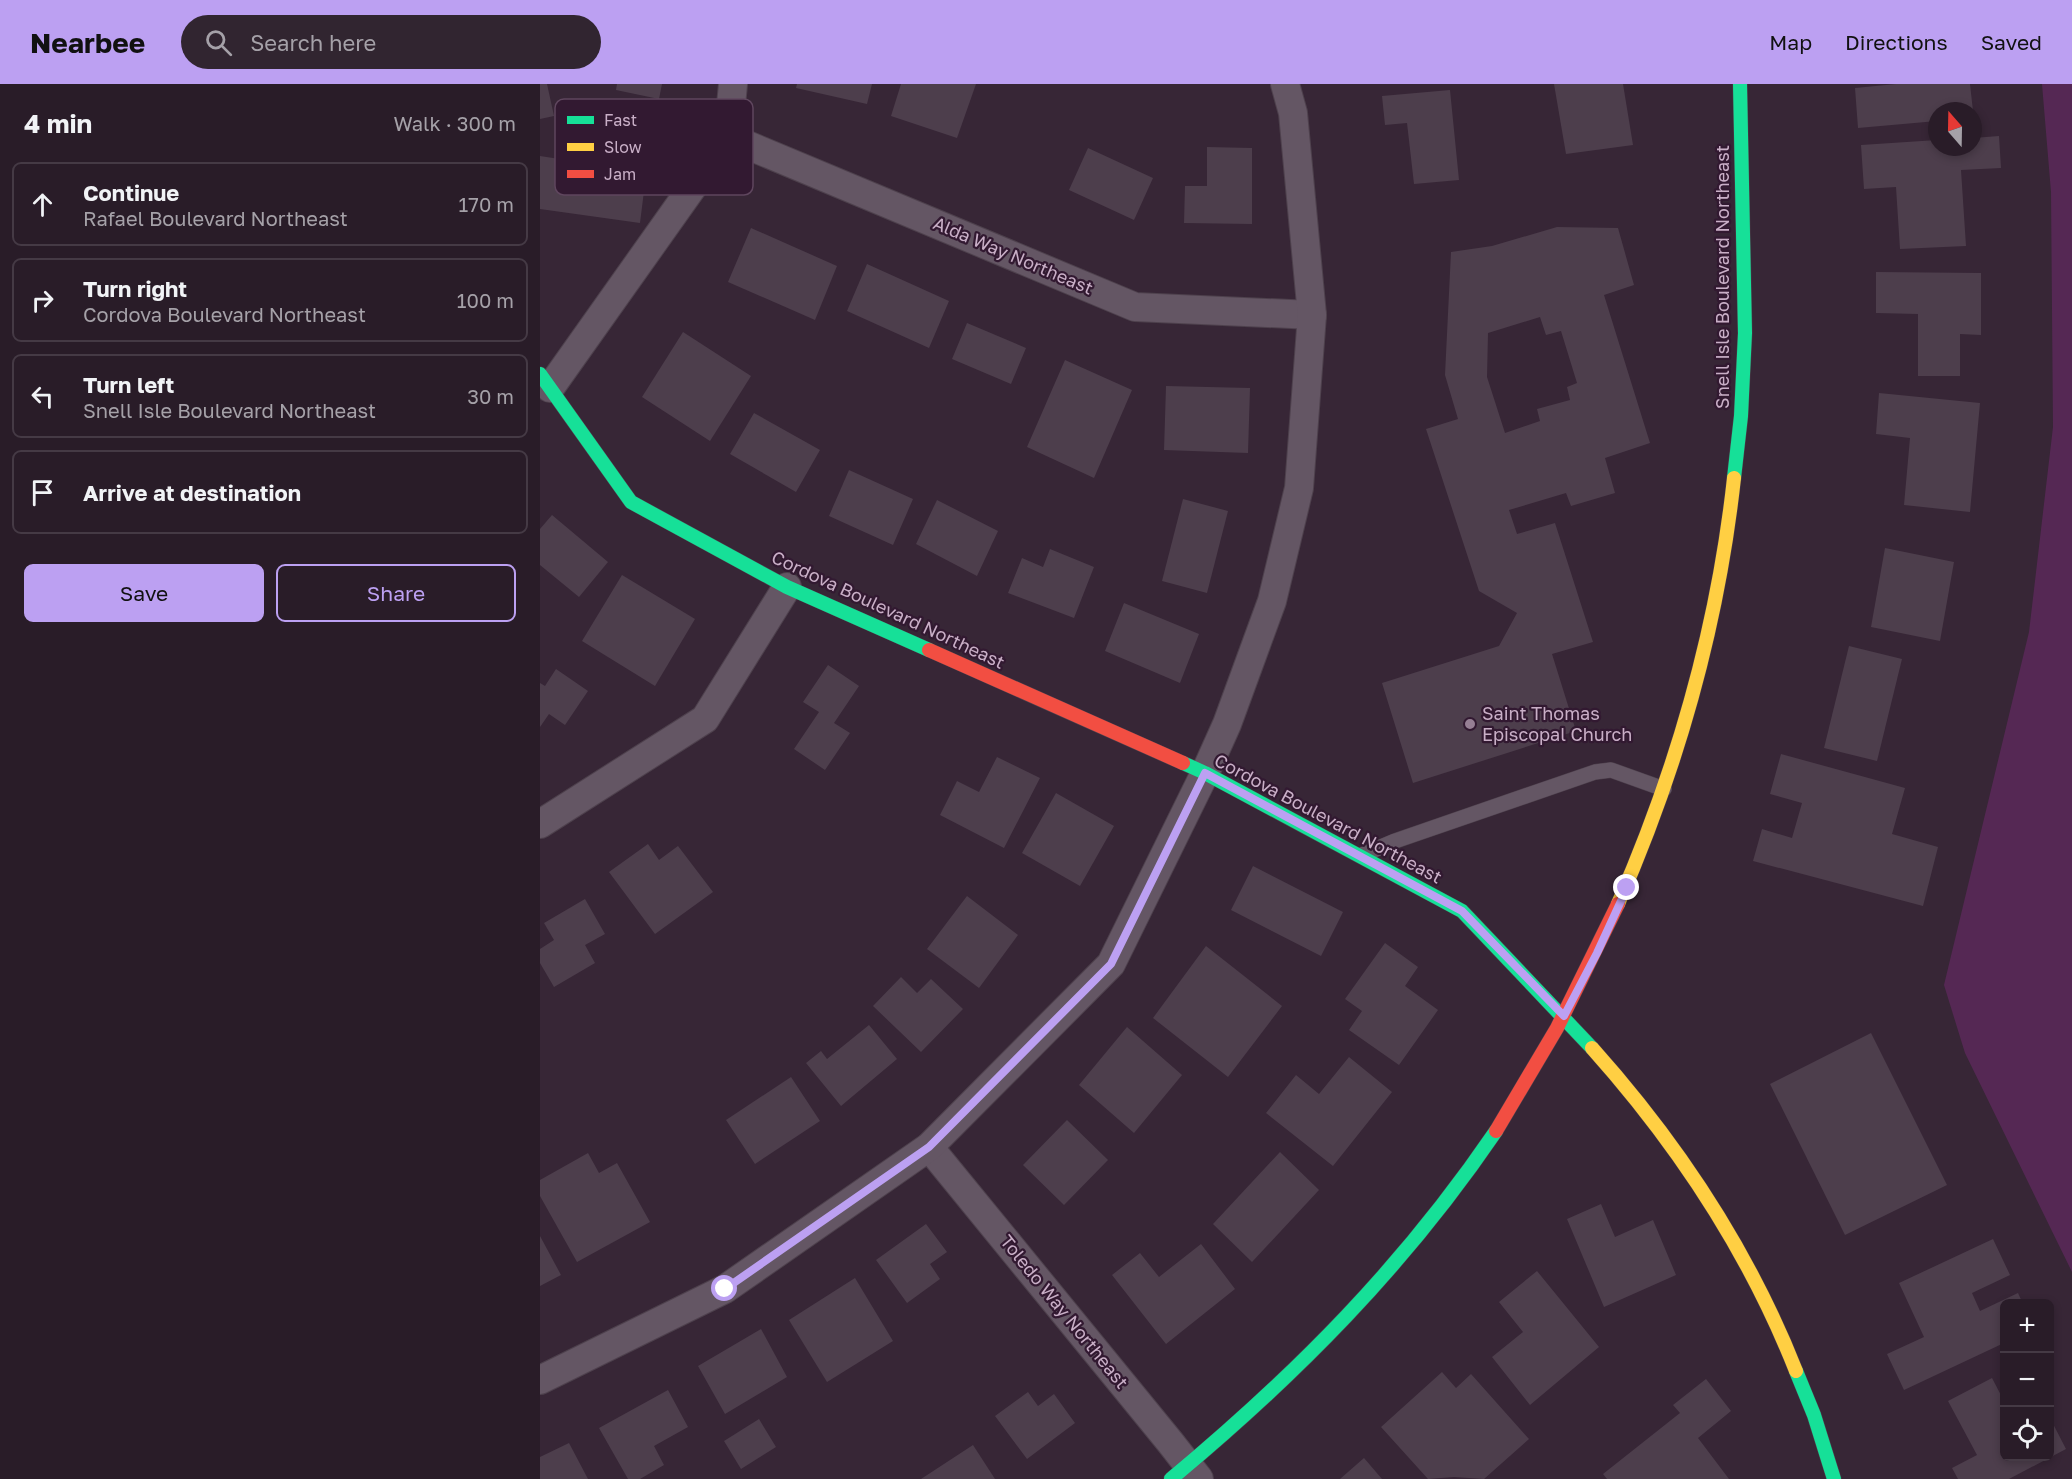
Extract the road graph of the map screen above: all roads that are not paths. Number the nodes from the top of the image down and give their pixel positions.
1 (733, 84) edge
2 (1285, 84) edge
3 (1740, 84) edge
4 (732, 99) edge
5 (753, 147) edge
6 (684, 195) edge
7 (1312, 315) junction
8 (545, 381) edge
9 (787, 587) junction
10 (1205, 773) junction
11 (1665, 789) junction
12 (540, 824) edge
13 (1360, 856) junction
14 (1564, 1016) junction
15 (929, 1147) junction
16 (540, 1380) edge
17 (1186, 1474) edge
18 (1834, 1479) edge

1 - 4 street
2 - 7 street
3 - 11 street, Snell Isle Boulevard Northeast
5 - 7 street, Alda Way Northeast
6 - 8 street
7 - 10 street
8 - 9 street, Cordova Boulevard Northeast
9 - 10 street, Cordova Boulevard Northeast
9 - 12 street
10 - 13 street, Cordova Boulevard Northeast
10 - 15 street
11 - 13 lane
11 - 14 street, Snell Isle Boulevard Northeast
13 - 14 street, Cordova Boulevard Northeast
14 - 17 street, Snell Isle Boulevard Northeast
14 - 18 street, Cordova Boulevard Northeast
15 - 16 street
15 - 17 street, Toledo Way Northeast

